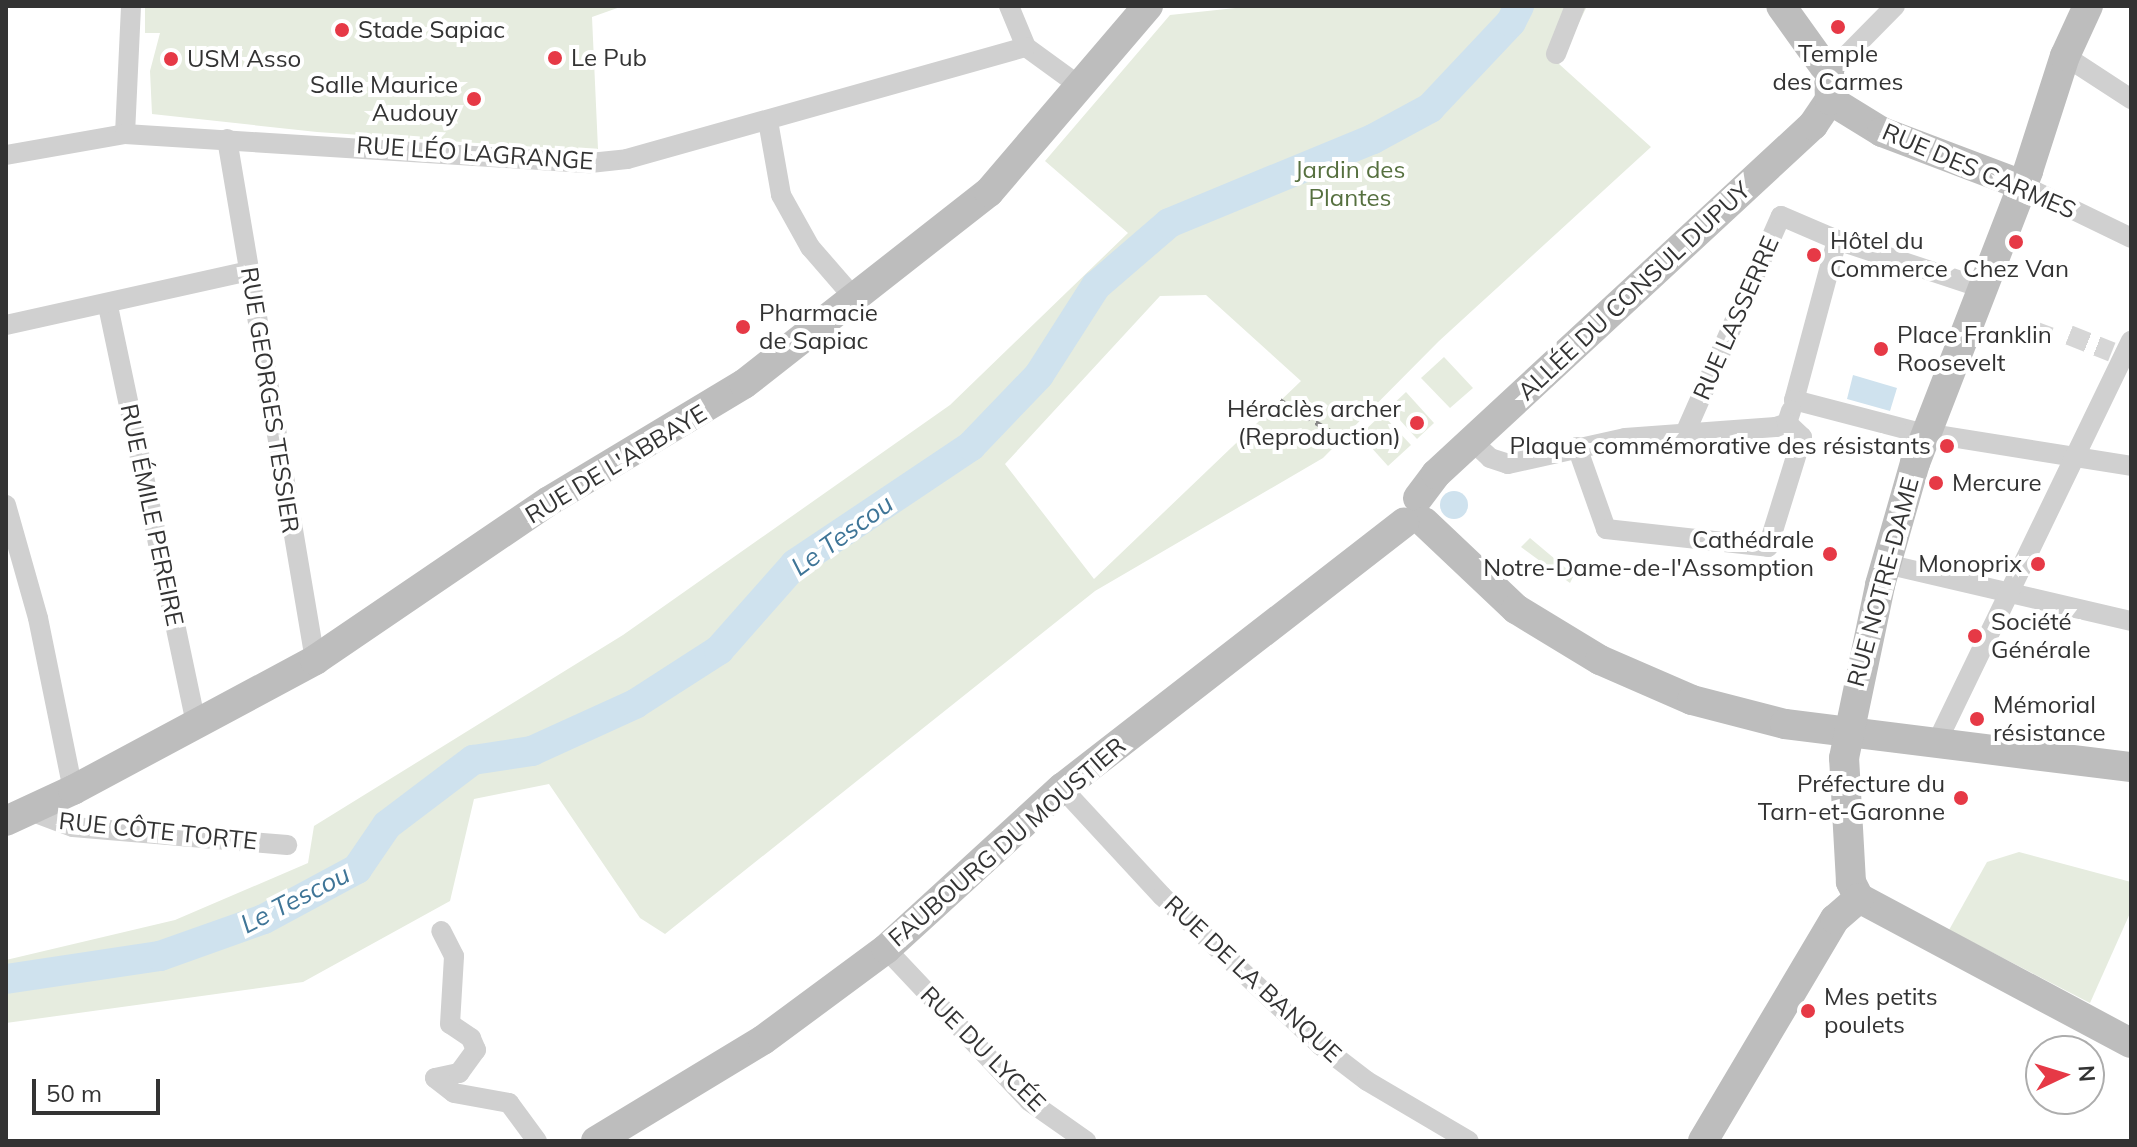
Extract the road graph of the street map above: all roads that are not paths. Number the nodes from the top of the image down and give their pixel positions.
1 (131, 6) edge
2 (1009, 6) edge
3 (1148, 6) edge
4 (1575, 6) edge
5 (1781, 6) edge
6 (1895, 6) edge
7 (2088, 6) edge
8 (1026, 47) junction
9 (1556, 54) dead end
10 (2065, 56) junction
11 (1081, 87) junction
12 (1829, 87) junction
13 (2131, 99) edge
14 (768, 121) junction
15 (125, 134) junction
16 (227, 139) junction
17 (6, 155) edge
18 (2022, 185) junction
19 (2131, 238) edge
20 (1837, 240) junction
21 (249, 271) junction
22 (1982, 288) junction
23 (855, 299) junction
24 (108, 306) junction
25 (6, 325) edge
26 (2122, 350) edge
27 (1794, 400) junction
28 (1787, 423) junction
29 (1686, 431) junction
30 (1926, 434) junction
31 (1472, 441) junction
32 (1577, 447) junction
33 (2074, 457) junction
34 (2131, 466) edge
35 (6, 505) edge
36 (1416, 515) junction
37 (1886, 564) junction
38 (2008, 593) junction
39 (2131, 621) edge
40 (315, 660) junction
41 (196, 725) junction
42 (1847, 731) junction
43 (1936, 744) junction
44 (2131, 767) edge
45 (1062, 788) junction
46 (73, 790) junction
47 (18, 816) edge
48 (287, 845) dead end
49 (1859, 898) junction
50 (441, 931) dead end
51 (886, 949) junction
52 (2131, 1043) edge
53 (537, 1141) edge
54 (596, 1141) edge
55 (1086, 1141) edge
56 (1469, 1141) edge
57 (1703, 1141) edge

1 - 15 street
2 - 8 street
3 - 11 main road, RUE DE L'ABBAYE
4 - 9 street
5 - 12 main road
6 - 12 street
7 - 10 main road, RUE NOTRE-DAME
8 - 11 street
8 - 14 street, RUE LÉO LAGRANGE
10 - 13 street
10 - 18 main road, RUE NOTRE-DAME
11 - 23 main road, RUE DE L'ABBAYE
12 - 18 main road, RUE DES CARMES
12 - 31 main road, ALLÉE DU CONSUL DUPUY
14 - 16 street, RUE LÉO LAGRANGE
14 - 23 street
15 - 16 street, RUE LÉO LAGRANGE
15 - 17 street, RUE LÉO LAGRANGE
16 - 21 street, RUE GEORGES TESSIER
18 - 19 street, RUE DES CARMES
18 - 22 main road, RUE NOTRE-DAME
20 - 22 street
20 - 27 street
20 - 29 street, RUE LASSERRE
21 - 24 street
21 - 40 street, RUE GEORGES TESSIER
22 - 30 main road, RUE NOTRE-DAME
23 - 40 main road, RUE DE L'ABBAYE
24 - 25 street
24 - 41 street, RUE ÉMILE PEREIRE
26 - 33 street
27 - 28 street
27 - 30 street
28 - 29 street
28 - 32 street
29 - 32 street
30 - 33 street
30 - 37 main road, RUE NOTRE-DAME
31 - 32 street
31 - 36 main road, ALLÉE DU CONSUL DUPUY
33 - 34 street
33 - 38 street
35 - 46 street
36 - 42 main road
36 - 45 main road, FAUBOURG DU MOUSTIER
37 - 38 street
37 - 42 main road, RUE NOTRE-DAME
38 - 39 street
38 - 43 street
40 - 41 main road, RUE DE L'ABBAYE
41 - 46 main road, RUE DE L'ABBAYE
42 - 43 main road
42 - 49 main road, RUE NOTRE-DAME
43 - 44 main road
45 - 51 main road, FAUBOURG DU MOUSTIER
45 - 56 street, RUE DE LA BANQUE
46 - 47 main road, RUE DE L'ABBAYE
47 - 48 street, RUE CÔTE TORTE
49 - 52 main road
49 - 57 main road
50 - 53 street
51 - 54 main road, FAUBOURG DU MOUSTIER
51 - 55 street, RUE DU LYCÉE

